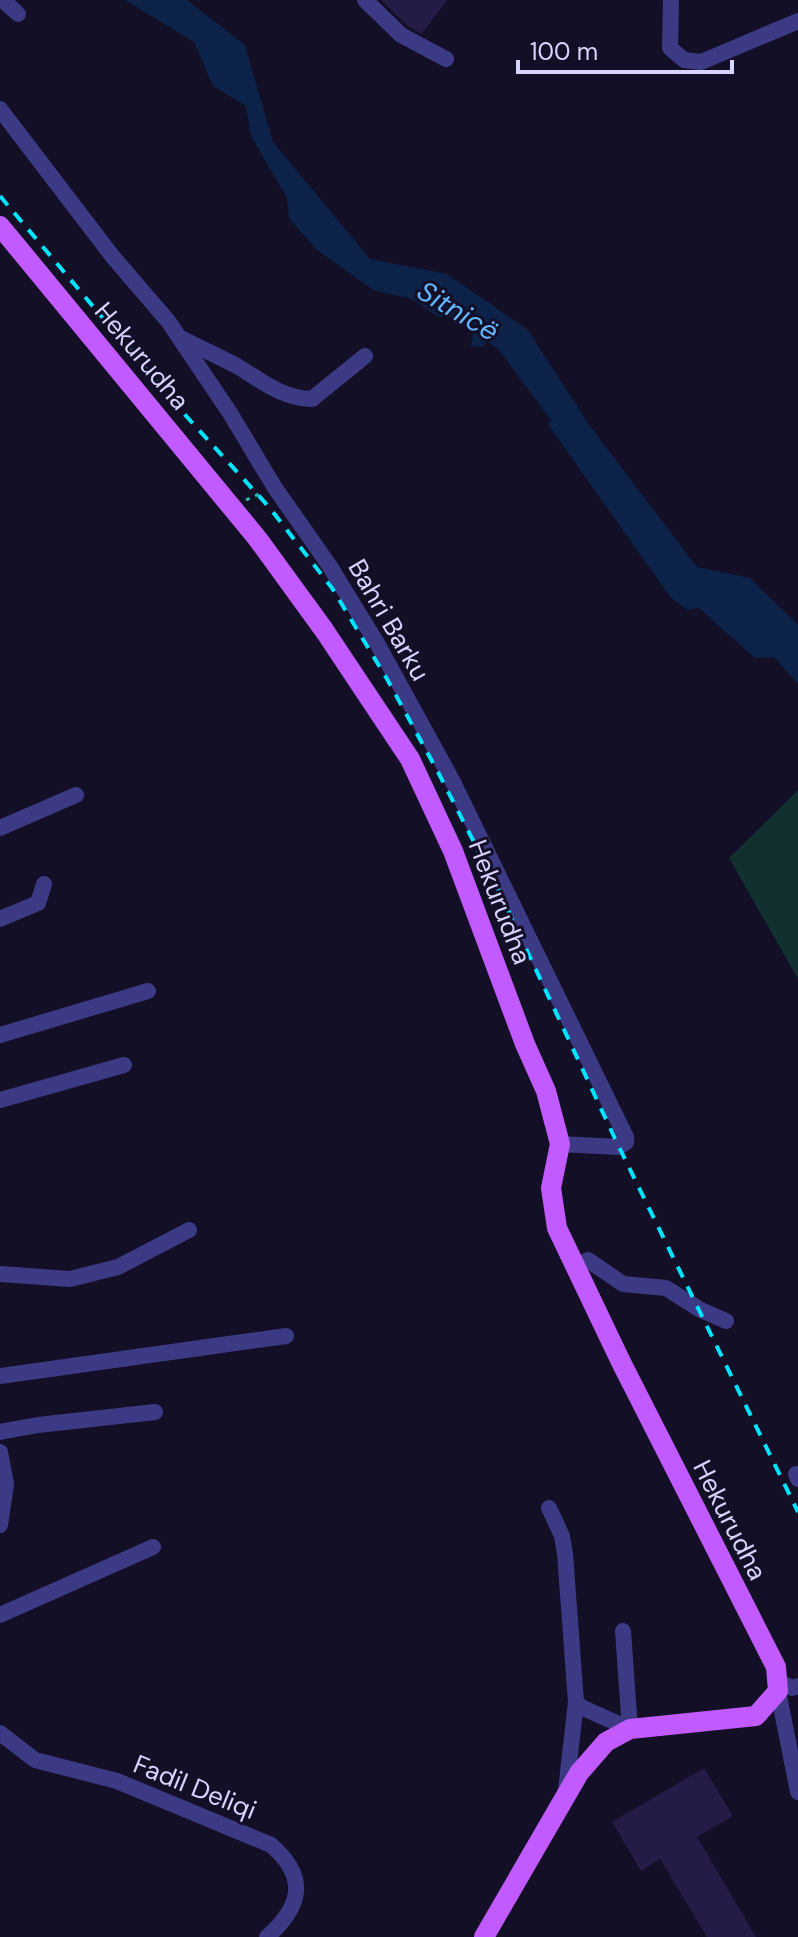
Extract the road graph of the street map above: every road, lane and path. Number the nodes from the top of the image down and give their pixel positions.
1 (3, 0) edge
2 (365, 0) edge
3 (671, 0) edge
4 (18, 14) dead end
5 (798, 21) edge
6 (446, 59) dead end
7 (0, 109) edge
8 (0, 226) edge
9 (178, 336) junction
10 (365, 356) dead end
11 (275, 488) junction
12 (232, 507) junction
13 (76, 795) dead end
14 (0, 828) edge
15 (44, 884) dead end
16 (0, 919) edge
17 (148, 991) dead end
18 (0, 1035) edge
19 (124, 1065) dead end
20 (0, 1100) edge
21 (560, 1144) junction
22 (189, 1230) dead end
23 (575, 1267) junction
24 (0, 1274) edge
25 (726, 1321) dead end
26 (286, 1336) dead end
27 (0, 1376) edge
28 (155, 1412) dead end
29 (0, 1432) edge
30 (0, 1452) edge
31 (549, 1508) dead end
32 (0, 1525) edge
33 (153, 1547) dead end
34 (0, 1615) edge
35 (623, 1631) dead end
36 (785, 1686) edge
37 (576, 1702) junction
38 (630, 1729) junction
39 (0, 1733) edge
40 (798, 1792) edge
41 (566, 1795) junction
42 (267, 1937) edge
43 (484, 1937) edge

1 - 4 street
2 - 6 street
3 - 5 street
7 - 9 street, Bahri Barku
8 - 12 main road, Hekurudha
9 - 10 street
9 - 11 street, Bahri Barku
11 - 12 path
11 - 21 street, Bahri Barku
12 - 21 main road, Hekurudha
13 - 14 street
15 - 16 street
17 - 18 street
19 - 20 street
21 - 23 main road, Hekurudha
22 - 24 street
23 - 25 street
23 - 36 main road, Hekurudha
26 - 27 street
28 - 29 street
30 - 32 street
31 - 37 street
33 - 34 street
35 - 38 street
36 - 38 main road
36 - 40 street
37 - 38 street
37 - 41 street
38 - 41 main road
39 - 42 street, Fadil Deliqi
41 - 43 main road

